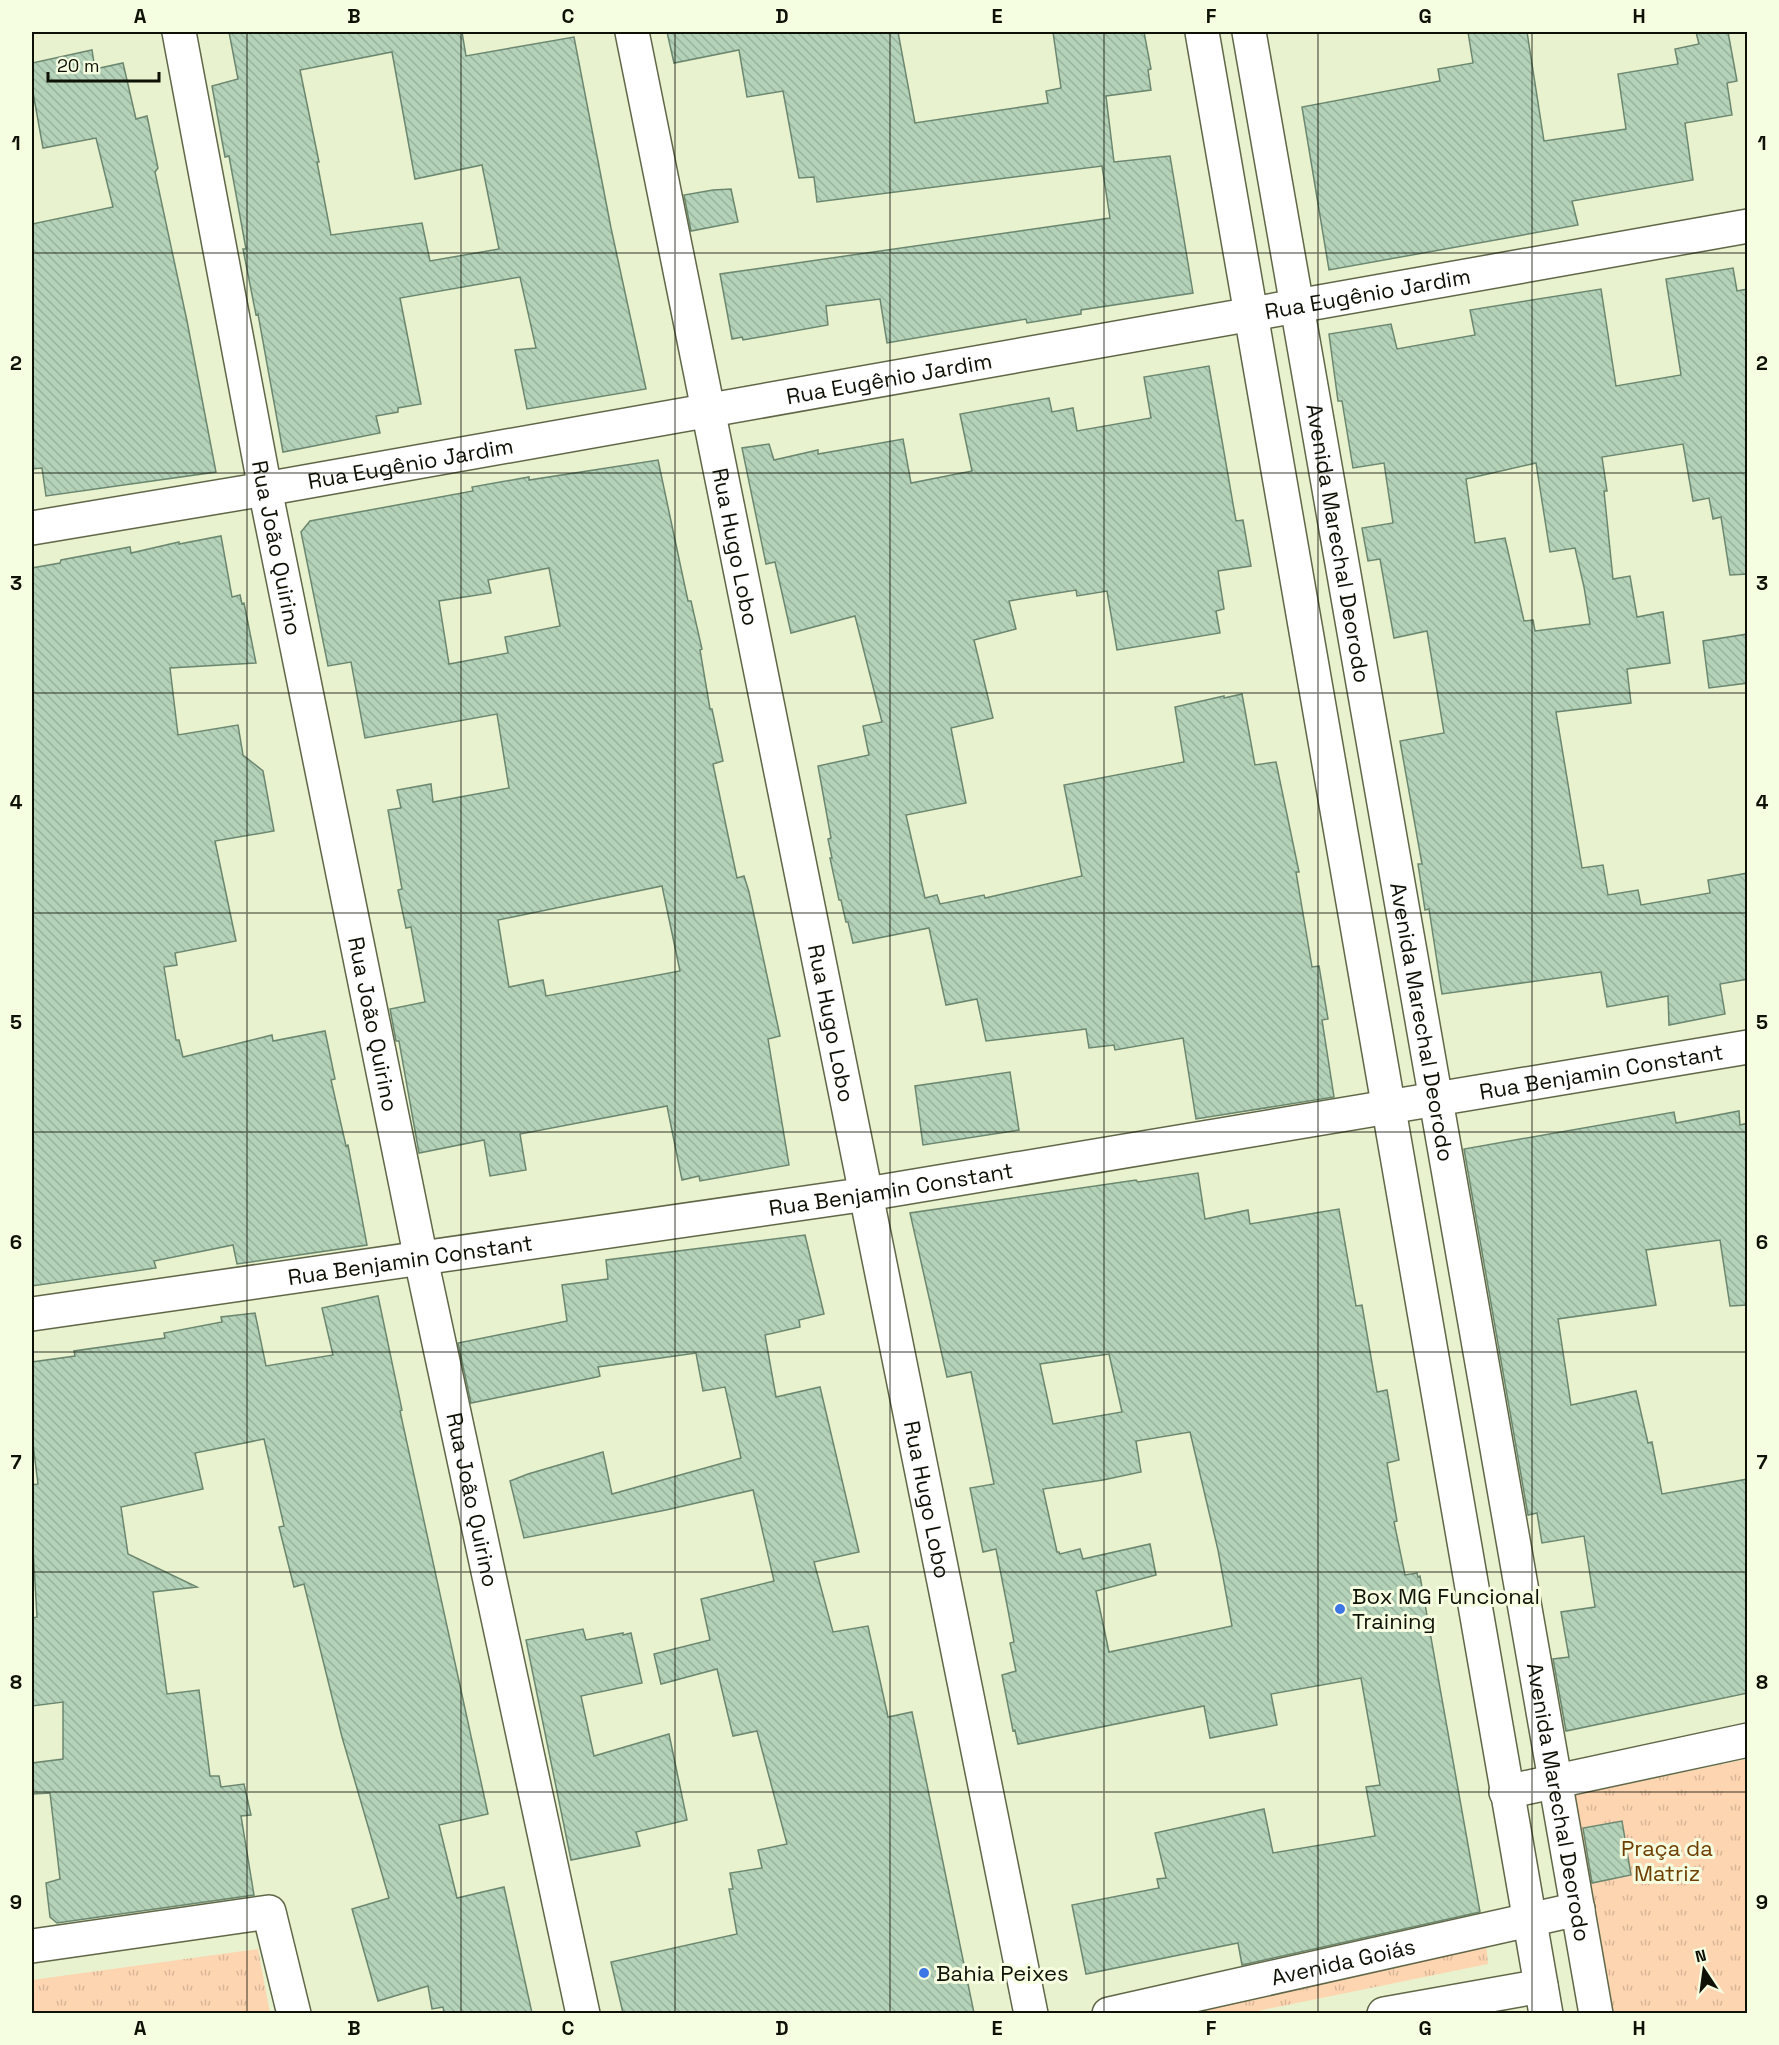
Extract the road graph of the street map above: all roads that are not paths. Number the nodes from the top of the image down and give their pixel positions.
1 (179, 32) edge
2 (632, 32) edge
3 (1202, 32) edge
4 (1249, 32) edge
5 (1748, 226) edge
6 (1297, 305) junction
7 (1251, 313) junction
8 (708, 410) junction
9 (265, 489) junction
10 (32, 528) edge
11 (1748, 1047) edge
12 (1438, 1100) junction
13 (1388, 1108) junction
14 (867, 1194) junction
15 (421, 1259) junction
16 (32, 1314) edge
17 (1748, 1740) edge
18 (1556, 1781) junction
19 (1506, 1792) junction
20 (1578, 1908) junction
21 (1528, 1919) junction
22 (32, 1946) edge
23 (1543, 2000) edge
24 (294, 2013) edge
25 (583, 2013) edge
26 (1030, 2013) edge
27 (1109, 2013) edge
28 (1384, 2013) edge
29 (1596, 2013) edge

1 - 9 street, Rua João Quirino
2 - 8 street, Rua Hugo Lobo
3 - 7 street
4 - 6 street, Avenida Marechal Deorodo
5 - 6 street, Rua Eugênio Jardim
6 - 7 street, Rua Eugênio Jardim
6 - 12 street, Avenida Marechal Deorodo
7 - 8 street, Rua Eugênio Jardim
7 - 13 street
8 - 9 street, Rua Eugênio Jardim
8 - 14 street, Rua Hugo Lobo
9 - 10 street, Rua Eugênio Jardim
9 - 15 street, Rua João Quirino
11 - 12 street, Rua Benjamin Constant
12 - 13 street, Rua Benjamin Constant
12 - 18 street, Avenida Marechal Deorodo
13 - 14 street, Rua Benjamin Constant
13 - 19 street
14 - 15 street, Rua Benjamin Constant
14 - 26 street, Rua Hugo Lobo
15 - 16 street, Rua Benjamin Constant
15 - 25 street, Rua João Quirino
17 - 18 street
18 - 19 street
18 - 20 street, Avenida Marechal Deorodo
19 - 21 street
20 - 21 street, Avenida Goiás
20 - 29 street, Avenida Marechal Deorodo
21 - 23 street
21 - 27 street, Avenida Goiás
22 - 24 street
23 - 28 street

